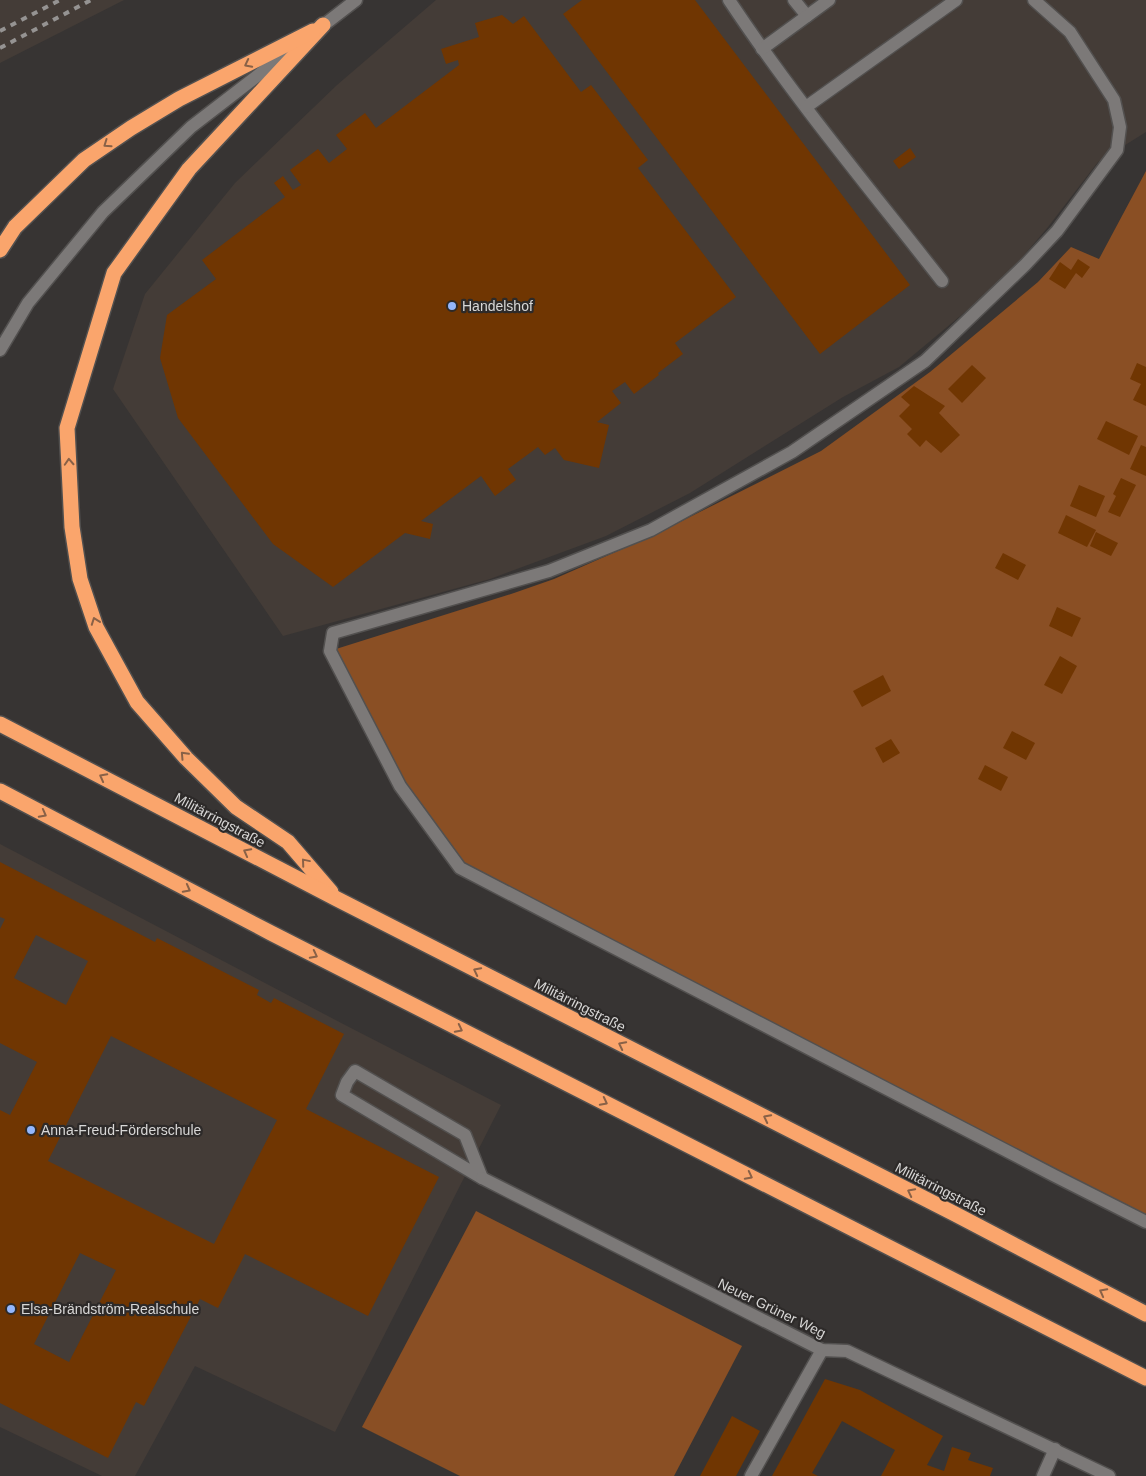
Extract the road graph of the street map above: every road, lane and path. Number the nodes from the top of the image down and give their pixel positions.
1 (356, 0) edge
2 (729, 0) edge
3 (794, 0) edge
4 (829, 0) edge
5 (956, 0) edge
6 (1034, 0) edge
7 (807, 16) junction
8 (323, 25) junction
9 (762, 49) junction
10 (806, 108) junction
11 (0, 250) edge
12 (942, 281) dead end
13 (0, 350) edge
14 (0, 724) edge
15 (0, 791) edge
16 (336, 899) junction
17 (482, 1178) junction
18 (1146, 1222) edge
19 (1146, 1314) edge
20 (822, 1350) junction
21 (1146, 1378) edge
22 (1055, 1449) junction
23 (751, 1476) edge
24 (1043, 1476) edge
25 (1109, 1476) edge

1 - 8 street
2 - 9 street
3 - 7 street
4 - 7 street
5 - 10 street
6 - 18 street
7 - 9 street
8 -> 11 highway
8 - 13 street
16 -> 8 highway
9 - 10 street
10 - 12 street
16 -> 14 highway, Militärringstraße
15 -> 21 highway
19 -> 16 highway, Militärringstraße
17 - 17 street, Neuer Grüner Weg
17 - 20 street, Neuer Grüner Weg
20 - 22 street, Neuer Grüner Weg
20 - 23 street
22 - 24 street
22 - 25 street, Neuer Grüner Weg

